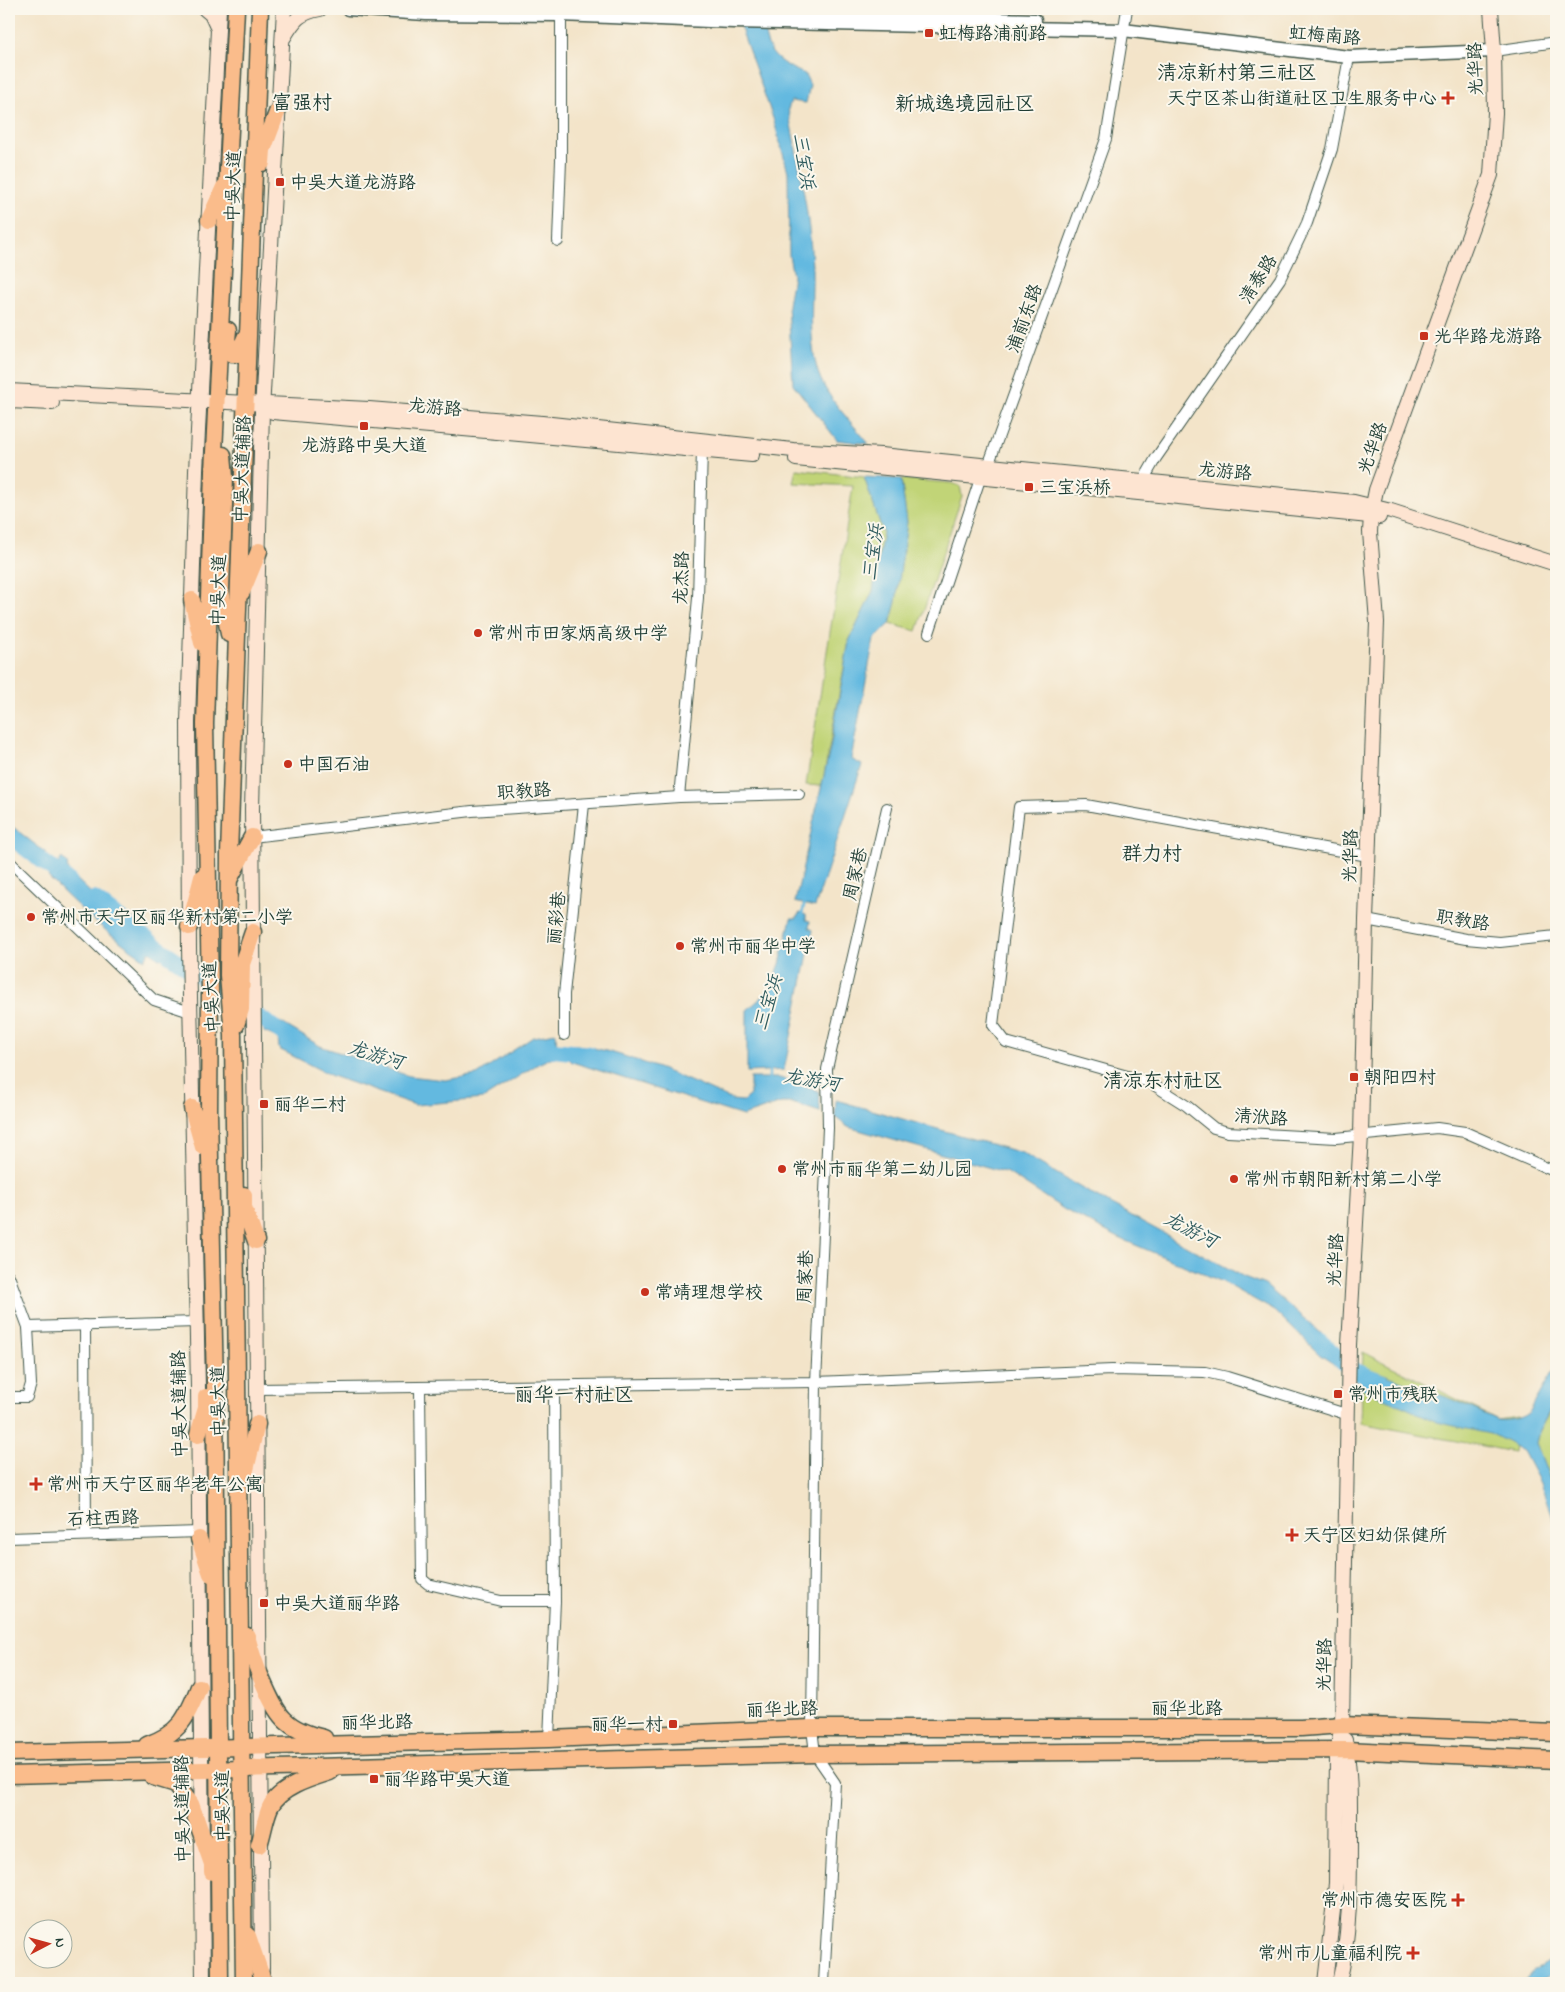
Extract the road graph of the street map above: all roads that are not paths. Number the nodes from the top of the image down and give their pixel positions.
1 (205, 9) edge
2 (219, 9) edge
3 (236, 9) edge
4 (260, 9) edge
5 (284, 9) edge
6 (320, 9) edge
7 (348, 9) edge
8 (596, 9) edge
9 (1127, 9) edge
10 (1491, 9) edge
11 (561, 12) edge
12 (730, 17) junction
13 (235, 28) junction
14 (218, 30) junction
15 (1124, 30) junction
16 (283, 40) junction
17 (1556, 42) edge
18 (1494, 51) junction
19 (1349, 57) junction
20 (278, 110) junction
21 (228, 163) junction
22 (227, 180) junction
23 (254, 186) junction
24 (252, 212) junction
25 (208, 220) junction
26 (558, 241) dead end
27 (248, 332) junction
28 (9, 391) edge
29 (9, 401) edge
30 (199, 405) junction
31 (216, 405) junction
32 (245, 406) junction
33 (263, 406) junction
34 (702, 450) junction
35 (853, 458) junction
36 (985, 471) junction
37 (213, 472) junction
38 (1140, 487) junction
39 (1372, 510) junction
40 (259, 551) junction
41 (1556, 564) edge
42 (1556, 572) edge
43 (192, 600) junction
44 (237, 604) junction
45 (928, 633) dead end
46 (235, 663) junction
47 (207, 664) junction
48 (799, 794) dead end
49 (679, 797) junction
50 (584, 804) junction
51 (887, 808) dead end
52 (230, 824) junction
53 (252, 837) junction
54 (1368, 856) junction
55 (207, 858) junction
56 (9, 861) edge
57 (229, 880) junction
58 (208, 890) junction
59 (1366, 920) junction
60 (189, 928) junction
61 (253, 932) joint
62 (1556, 936) edge
63 (241, 983) junction
64 (241, 1009) junction
65 (190, 1012) junction
66 (564, 1035) dead end
67 (192, 1108) junction
68 (209, 1112) junction
69 (234, 1123) junction
70 (1361, 1135) junction
71 (1556, 1172) edge
72 (211, 1218) junction
73 (256, 1241) junction
74 (236, 1252) junction
75 (9, 1276) edge
76 (196, 1322) junction
77 (85, 1325) junction
78 (28, 1326) junction
79 (213, 1329) junction
80 (214, 1354) junction
81 (816, 1382) junction
82 (554, 1386) junction
83 (420, 1388) junction
84 (257, 1389) junction
85 (9, 1398) edge
86 (1349, 1415) junction
87 (257, 1424) junction
88 (198, 1435) junction
89 (239, 1471) junction
90 (239, 1495) junction
91 (86, 1535) junction
92 (199, 1535) junction
93 (9, 1538) edge
94 (216, 1587) junction
95 (555, 1601) junction
96 (241, 1613) junction
97 (216, 1667) junction
98 (242, 1671) junction
99 (259, 1673) junction
100 (199, 1687) junction
101 (1342, 1725) junction
102 (812, 1728) junction
103 (1410, 1728) junction
104 (1556, 1733) edge
105 (549, 1739) junction
106 (346, 1743) junction
107 (259, 1745) junction
108 (242, 1746) junction
109 (200, 1747) junction
110 (217, 1747) junction
111 (136, 1749) junction
112 (1342, 1751) junction
113 (9, 1753) edge
114 (1408, 1753) junction
115 (815, 1754) junction
116 (1556, 1760) edge
117 (351, 1766) junction
118 (259, 1769) junction
119 (218, 1770) junction
120 (242, 1770) junction
121 (200, 1771) junction
122 (141, 1773) junction
123 (9, 1775) edge
124 (202, 1834) junction
125 (260, 1845) junction
126 (219, 1846) junction
127 (242, 1846) junction
128 (243, 1922) junction
129 (219, 1935) junction
130 (262, 1980) edge
131 (203, 1983) edge
132 (220, 1983) edge
133 (244, 1983) edge
134 (824, 1983) edge
135 (1325, 1983) edge
136 (1339, 1983) edge

1 - 14 main road
2 - 14 main road
3 - 13 main road, 中吴大道
4 - 23 main road, 中吴大道
5 - 16 main road, 中吴大道辅路
6 - 16 main road
7 - 11 street
8 - 12 street
9 - 15 street, 浦前东路
10 - 18 main road, 光华路
11 - 12 street
11 - 26 street
12 - 15 street, 虹梅南路
13 - 21 main road, 中吴大道
13 - 23 main road
14 - 25 main road
15 - 19 street, 虹梅南路
15 - 36 street, 浦前东路
16 - 20 main road, 中吴大道辅路
17 - 18 street
18 - 19 street, 虹梅南路
18 - 39 main road, 光华路
19 - 38 street, 清泰路
20 - 24 main road
20 - 33 main road, 中吴大道辅路
21 - 22 main road, 中吴大道
21 - 27 main road
22 - 25 main road
22 - 31 main road, 中吴大道
23 - 24 main road, 中吴大道
24 - 27 main road, 中吴大道
25 - 30 main road
27 - 32 main road, 中吴大道
28 - 30 main road, 龙游路
29 - 30 main road, 龙游路
30 - 31 main road, 龙游路
30 - 43 main road
31 - 32 main road, 龙游路
31 - 37 main road, 中吴大道
32 - 33 main road, 龙游路
32 - 44 main road, 中吴大道
33 - 34 main road, 龙游路
33 - 35 main road, 龙游路
33 - 40 main road, 中吴大道辅路
34 - 35 main road, 龙游路
34 - 49 street, 龙杰路
35 - 36 main road, 龙游路
36 - 38 main road, 龙游路
36 - 45 street, 浦前东路
37 - 46 main road
37 - 47 main road, 中吴大道
38 - 39 main road, 龙游路
39 - 41 main road, 龙游路
39 - 42 main road, 龙游路
39 - 54 main road, 光华路
40 - 44 main road
40 - 53 main road, 中吴大道辅路
43 - 47 main road
43 - 60 main road
44 - 46 main road, 中吴大道
46 - 52 main road, 中吴大道
47 - 52 main road
47 - 55 main road, 中吴大道
48 - 49 street, 职教路
49 - 50 street, 职教路
50 - 53 street, 职教路
50 - 66 street, 丽彩巷
51 - 81 street, 周家巷
52 - 57 main road, 中吴大道
53 - 57 main road
53 - 61 main road, 中吴大道辅路
54 - 59 main road, 光华路
54 - 70 street, 清洑路
55 - 58 main road, 中吴大道
55 - 60 main road
56 - 65 street
57 - 63 main road, 中吴大道
58 - 63 main road
58 - 68 main road, 中吴大道
59 - 62 street, 职教路
59 - 70 main road, 光华路
60 - 65 main road, 中吴大道辅路
61 - 63 main road
63 - 64 main road, 中吴大道
64 - 69 main road, 中吴大道
64 - 73 main road
65 - 67 main road, 中吴大道辅路
67 - 72 main road
67 - 76 main road, 中吴大道辅路
68 - 72 main road, 中吴大道
68 - 74 main road
69 - 73 main road
69 - 74 main road, 中吴大道
70 - 71 street, 清洑路
70 - 86 main road, 光华路
72 - 79 main road, 中吴大道
73 - 84 main road
74 - 89 main road, 中吴大道
75 - 78 street
76 - 77 street
76 - 88 main road, 中吴大道辅路
77 - 78 street
77 - 91 street
78 - 85 street
79 - 80 main road, 中吴大道
79 - 89 main road
80 - 88 main road
80 - 94 main road, 中吴大道
81 - 82 street
81 - 86 street
81 - 102 street, 周家巷
82 - 83 street
82 - 95 street
83 - 84 street
83 - 95 street
84 - 87 main road
86 - 101 main road, 光华路
87 - 90 main road
87 - 99 main road
88 - 92 main road, 中吴大道辅路
89 - 90 main road, 中吴大道
90 - 96 main road, 中吴大道
91 - 92 street, 石柱西路
91 - 93 street, 石柱西路
92 - 94 main road
92 - 100 main road, 中吴大道辅路
94 - 97 main road, 中吴大道
95 - 105 street
96 - 98 main road, 中吴大道
96 - 99 main road
97 - 98 main road
97 - 110 main road, 中吴大道
98 - 108 main road, 中吴大道
99 - 106 main road
99 - 107 main road
100 - 109 main road, 中吴大道辅路
100 - 111 main road
101 - 102 main road, 丽华北路
101 - 103 main road, 丽华北路
101 - 112 main road, 光华路
102 - 105 main road, 丽华北路
102 - 115 street, 周家巷
103 - 104 main road, 丽华北路
103 - 114 main road
105 - 106 main road, 丽华北路
106 - 107 main road, 丽华北路
107 - 108 main road, 丽华北路
107 - 118 main road
108 - 110 main road, 丽华北路
108 - 120 main road, 中吴大道
109 - 110 main road, 丽华北路
109 - 111 main road, 丽华北路
109 - 121 main road, 中吴大道辅路
110 - 119 main road, 中吴大道
111 - 113 main road, 丽华北路
112 - 114 main road
112 - 115 main road
112 - 135 main road, 光华路
112 - 136 main road, 光华路
114 - 116 main road
115 - 117 main road
115 - 134 street
117 - 118 main road
117 - 125 main road
118 - 120 main road
118 - 125 main road
119 - 120 main road
119 - 121 main road
119 - 126 main road, 中吴大道
120 - 127 main road, 中吴大道
121 - 122 main road
121 - 124 main road, 中吴大道辅路
122 - 123 main road
122 - 124 main road
124 - 129 main road
124 - 131 main road, 中吴大道辅路
125 - 130 main road
126 - 127 main road
126 - 129 main road, 中吴大道
127 - 128 main road, 中吴大道
128 - 130 main road
128 - 133 main road, 中吴大道
129 - 132 main road, 中吴大道

